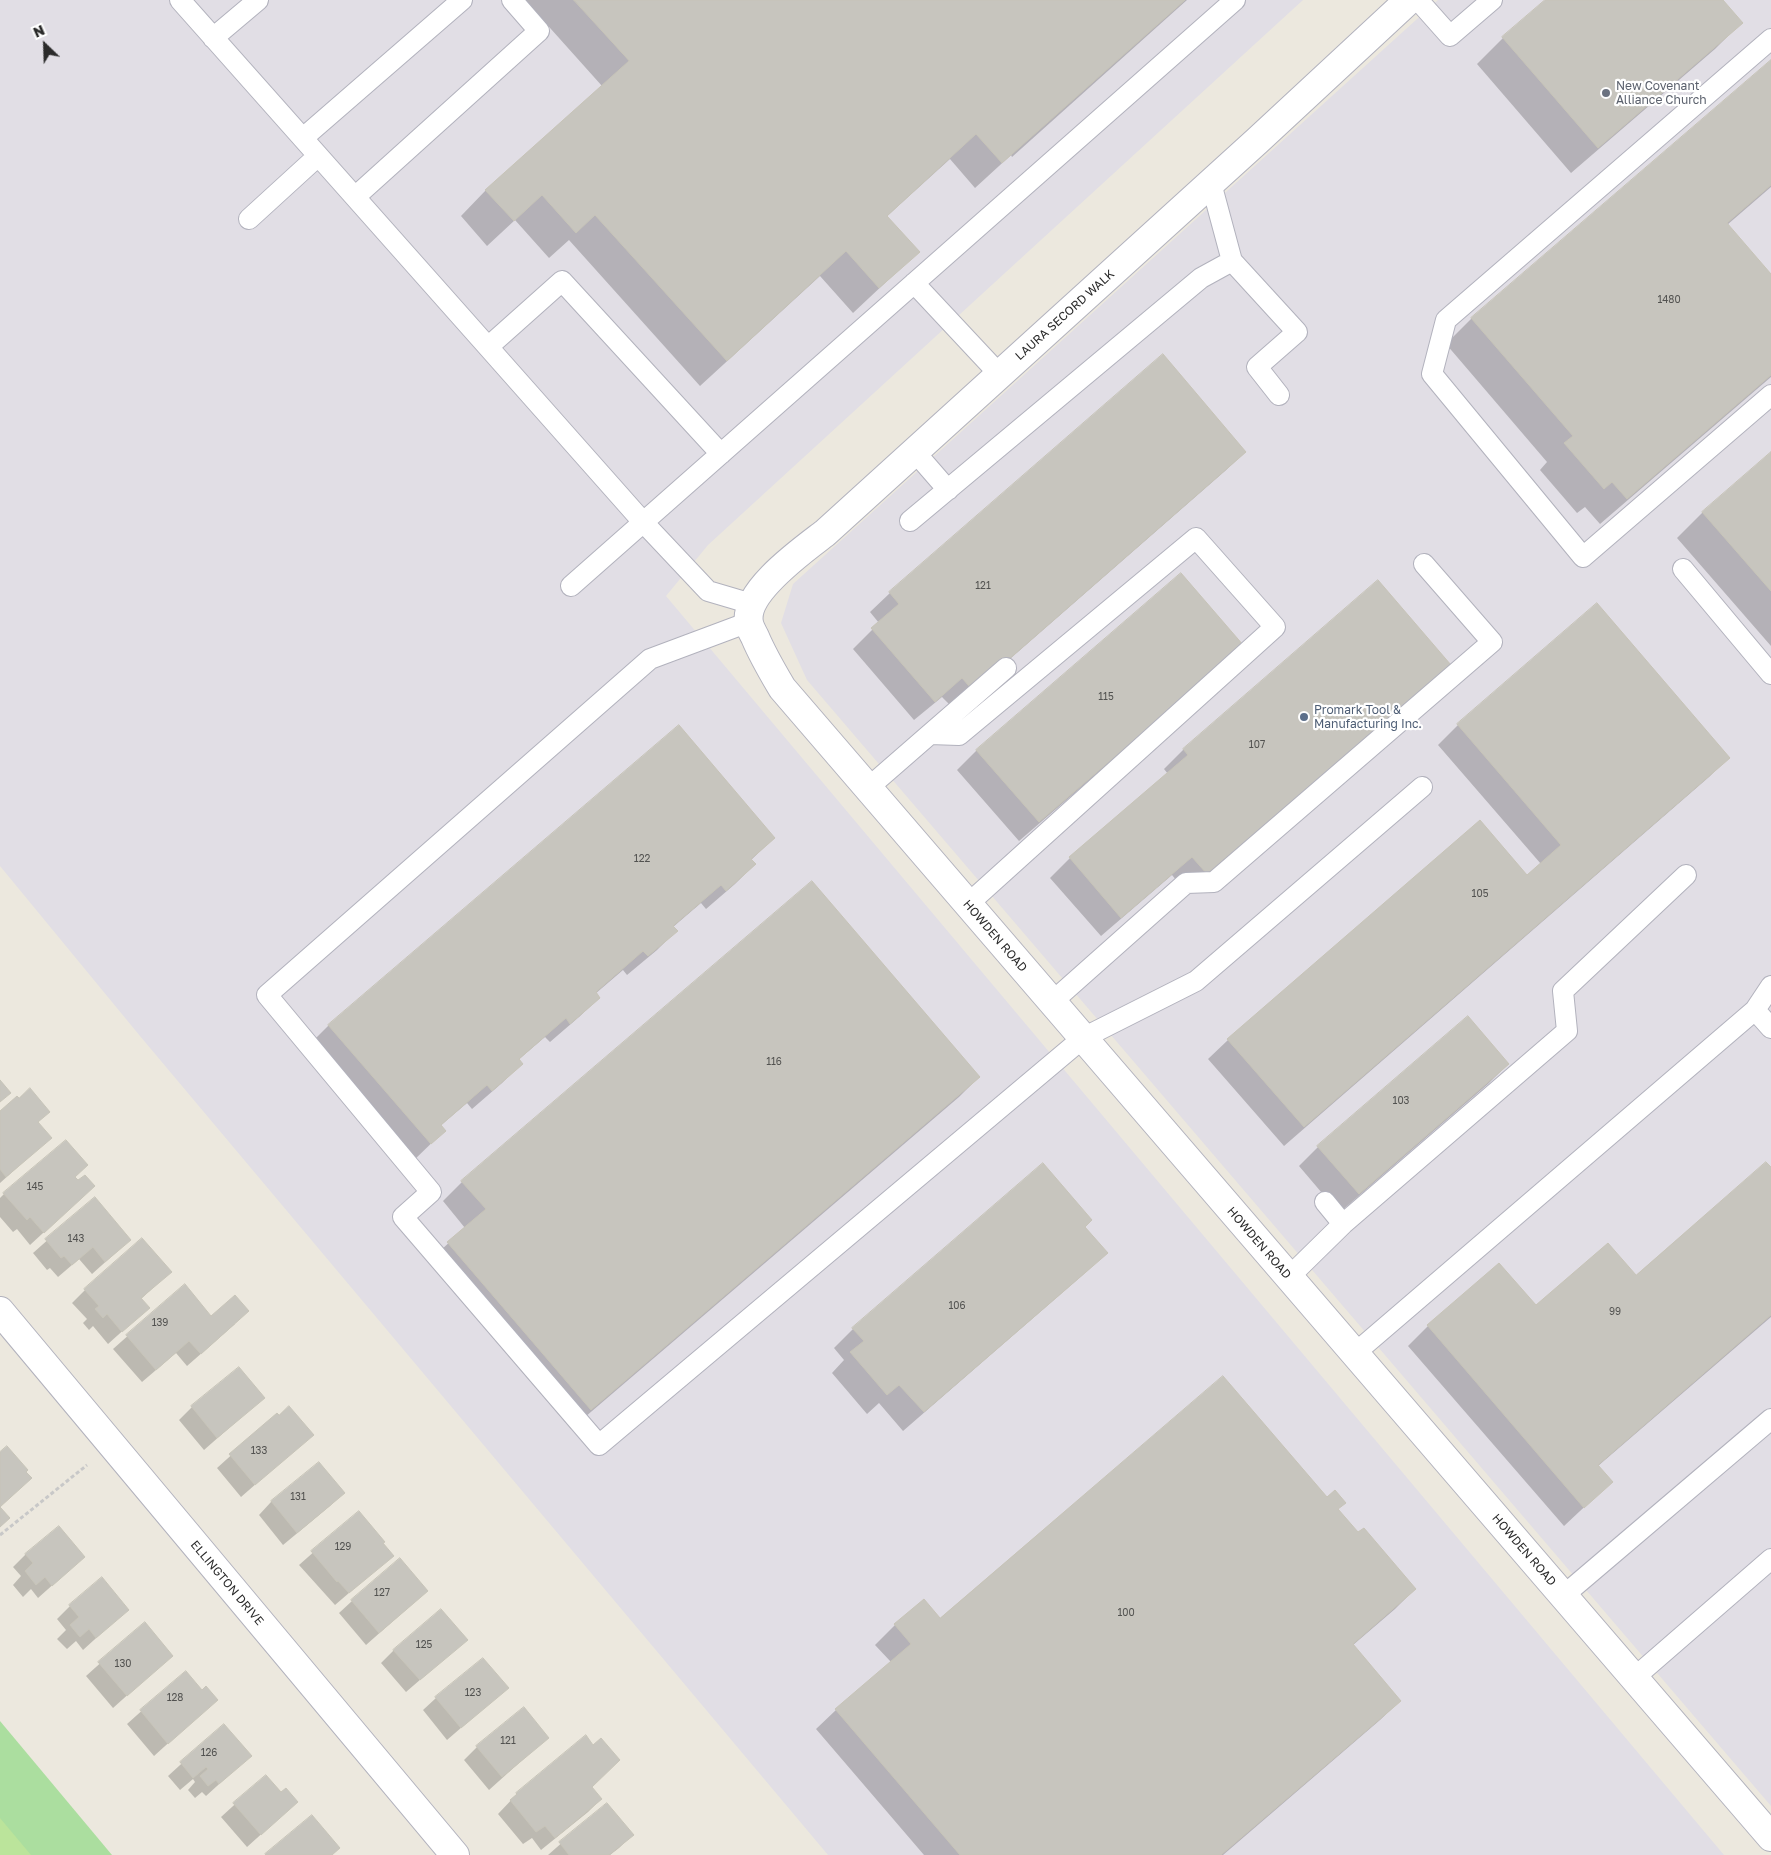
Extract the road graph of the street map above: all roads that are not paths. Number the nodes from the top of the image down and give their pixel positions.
1 (180, 0) edge
2 (258, 0) edge
3 (462, 0) edge
4 (512, 0) edge
5 (1235, 0) edge
6 (1409, 0) edge
7 (1418, 0) edge
8 (1492, 0) edge
9 (213, 38) junction
10 (1771, 39) edge
11 (303, 138) junction
12 (318, 156) junction
13 (1211, 183) junction
14 (355, 197) junction
15 (249, 219) dead end
16 (1232, 261) junction
17 (914, 283) junction
18 (488, 346) junction
19 (1000, 375) junction
20 (1771, 395) edge
21 (1279, 396) dead end
22 (914, 452) junction
23 (720, 454) junction
24 (948, 490) junction
25 (910, 521) dead end
26 (643, 522) junction
27 (1424, 564) dead end
28 (1683, 569) dead end
29 (571, 586) dead end
30 (753, 623) junction
31 (1006, 668) dead end
32 (1771, 674) edge
33 (930, 734) junction
34 (1422, 787) dead end
35 (868, 788) junction
36 (1686, 875) dead end
37 (968, 904) junction
38 (1771, 986) edge
39 (1052, 1002) junction
40 (1756, 1010) junction
41 (1771, 1028) edge
42 (1083, 1038) junction
43 (1325, 1202) dead end
44 (1343, 1224) junction
45 (1289, 1277) junction
46 (0, 1311) edge
47 (1354, 1354) junction
48 (1771, 1419) edge
49 (1771, 1559) edge
50 (1564, 1596) junction
51 (1634, 1678) junction
52 (1771, 1837) edge
53 (454, 1855) edge

1 - 9 lane
2 - 9 lane
3 - 11 lane
4 - 14 lane
5 - 17 lane
6 - 13 street, LAURA SECORD WALK
7 - 8 lane
9 - 11 lane
10 - 20 lane
11 - 12 lane
12 - 14 lane
12 - 15 lane
13 - 16 lane
13 - 19 street, LAURA SECORD WALK
14 - 18 lane
16 - 21 lane
16 - 24 lane
17 - 19 lane
17 - 23 lane
18 - 23 lane
18 - 26 lane
19 - 22 street, LAURA SECORD WALK
22 - 24 lane
22 - 30 street, LAURA SECORD WALK
23 - 26 lane
24 - 25 lane
26 - 29 lane
26 - 30 lane
27 - 39 lane
28 - 32 lane
30 - 35 street, HOWDEN ROAD
30 - 42 lane
31 - 33 lane
33 - 35 lane
33 - 37 lane
34 - 42 lane
35 - 37 street, HOWDEN ROAD
36 - 44 lane
37 - 39 street, HOWDEN ROAD
38 - 40 lane
39 - 42 street, HOWDEN ROAD
40 - 41 lane
40 - 47 lane
42 - 45 street, HOWDEN ROAD
43 - 44 lane
44 - 45 lane
45 - 47 street, HOWDEN ROAD
46 - 53 street, ELLINGTON DRIVE
47 - 50 street, HOWDEN ROAD
48 - 50 lane
49 - 51 lane
50 - 51 street, HOWDEN ROAD
51 - 52 street, HOWDEN ROAD

